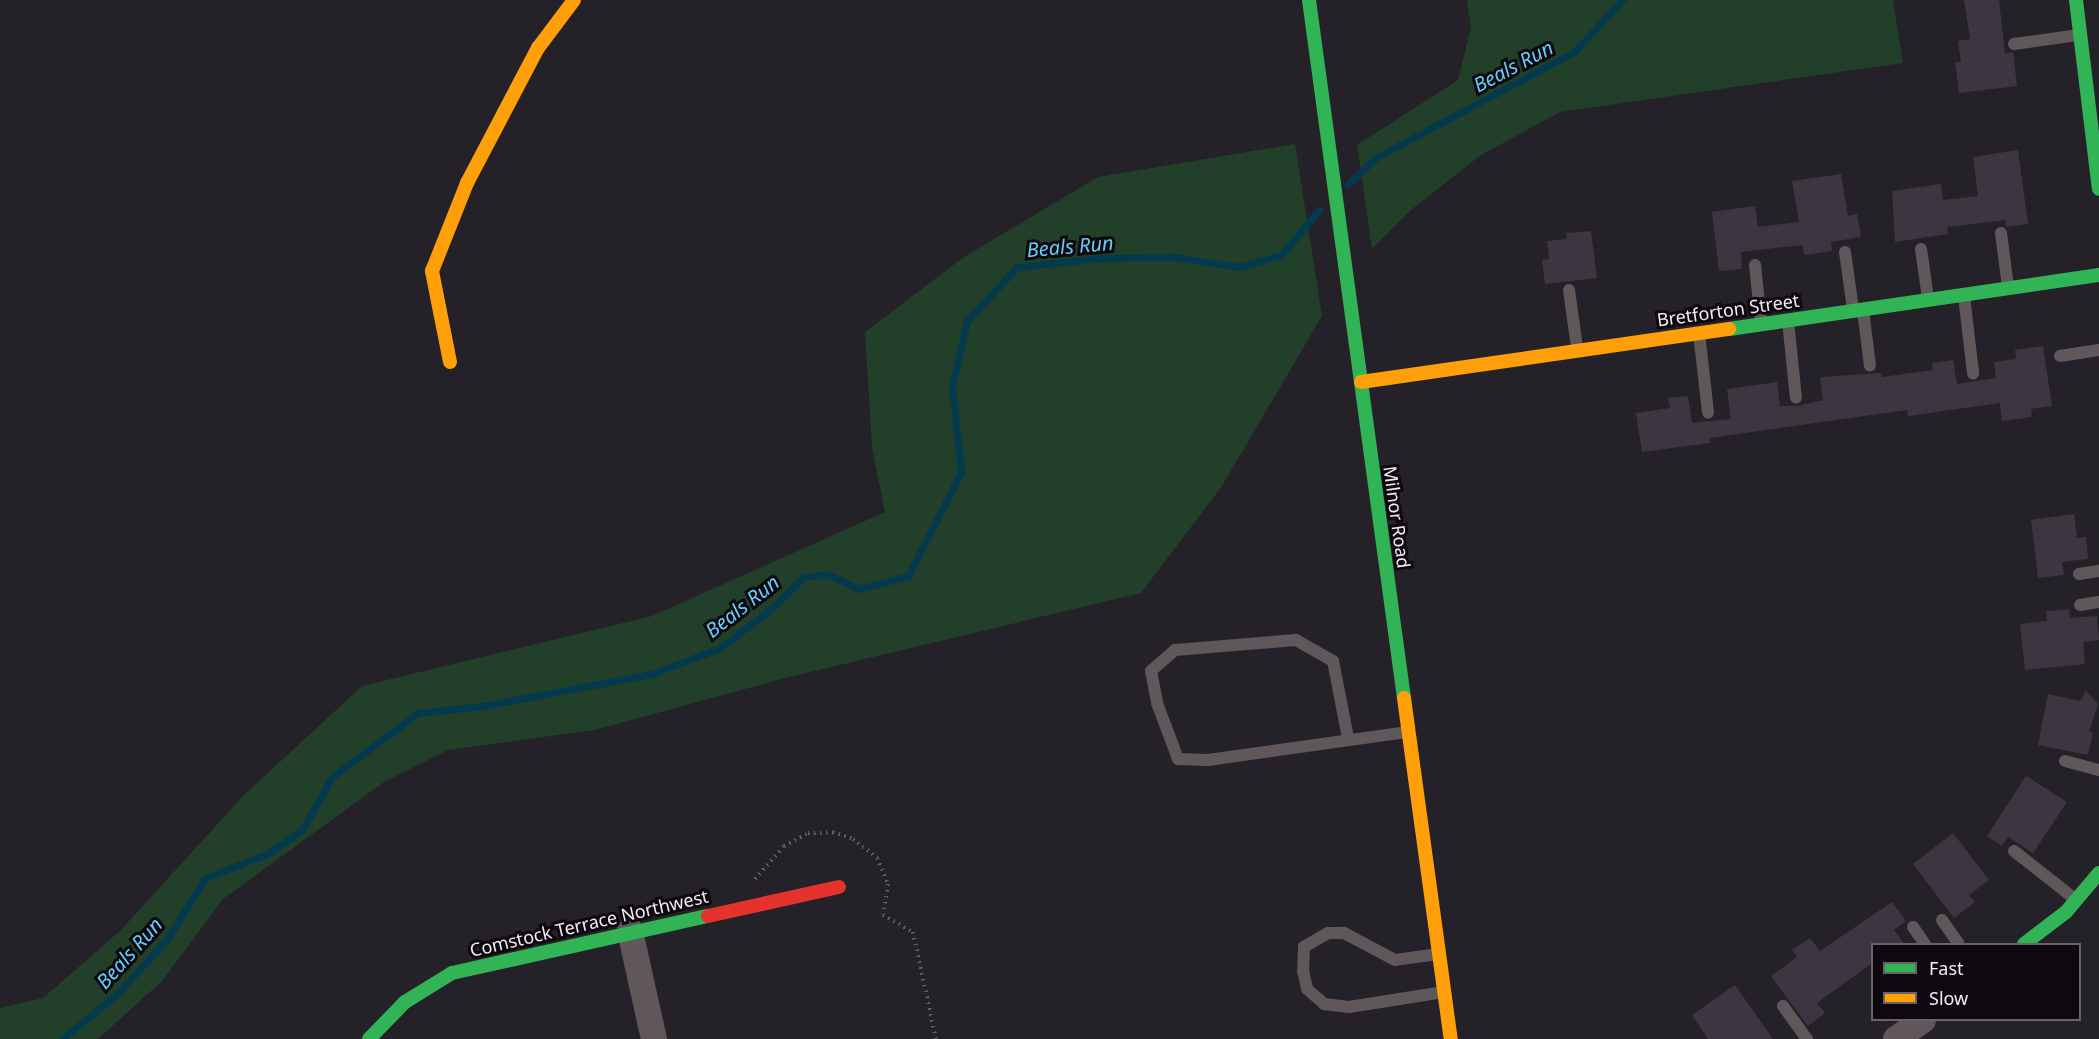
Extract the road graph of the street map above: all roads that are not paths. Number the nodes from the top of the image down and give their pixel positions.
1 (574, 0) edge
2 (1309, 0) edge
3 (2076, 0) edge
4 (2080, 35) junction
5 (2014, 44) dead end
6 (2099, 189) edge
7 (2001, 233) dead end
8 (1921, 249) dead end
9 (1845, 252) dead end
10 (1755, 265) dead end
11 (2099, 275) edge
12 (2009, 288) junction
13 (1569, 290) dead end
14 (1964, 294) junction
15 (1928, 300) junction
16 (1858, 310) junction
17 (1788, 320) junction
18 (1761, 323) junction
19 (1698, 332) junction
20 (1578, 349) junction
21 (2099, 350) edge
22 (2060, 356) dead end
23 (450, 362) dead end
24 (1870, 366) dead end
25 (1973, 373) dead end
26 (1362, 382) junction
27 (1796, 398) dead end
28 (1708, 412) dead end
29 (2099, 571) edge
30 (2079, 574) dead end
31 (2099, 603) edge
32 (2080, 605) dead end
33 (1409, 732) junction
34 (1348, 738) junction
35 (2065, 761) dead end
36 (2099, 770) edge
37 (2014, 851) dead end
38 (2099, 873) edge
39 (838, 887) dead end
40 (2076, 900) junction
41 (1942, 920) dead end
42 (1913, 927) dead end
43 (630, 931) junction
44 (1924, 943) edge
45 (1958, 943) edge
46 (2026, 943) edge
47 (1442, 954) junction
48 (1445, 992) junction
49 (1783, 1006) dead end
50 (1922, 1021) edge
51 (369, 1039) edge
52 (654, 1039) edge
53 (1451, 1039) edge
54 (1807, 1039) edge
55 (1896, 1039) edge

1 - 23 street
2 - 26 street, Milnor Road
3 - 4 street
4 - 5 lane
4 - 6 street
7 - 12 lane
8 - 15 lane
9 - 16 lane
10 - 18 lane
11 - 12 street, Bretforton Street
12 - 14 street, Bretforton Street
13 - 20 lane
14 - 15 street, Bretforton Street
14 - 25 lane
15 - 16 street, Bretforton Street
16 - 17 street, Bretforton Street
16 - 24 lane
17 - 18 street, Bretforton Street
17 - 27 lane
18 - 19 street, Bretforton Street
19 - 20 street, Bretforton Street
19 - 28 lane
20 - 26 street, Bretforton Street
21 - 22 lane
26 - 33 street, Milnor Road
29 - 30 lane
31 - 32 lane
33 - 34 lane
33 - 47 street, Milnor Road
34 - 34 lane
35 - 36 lane
37 - 40 lane
38 - 40 street
39 - 43 street, Comstock Terrace Northwest
40 - 46 street
41 - 45 lane
42 - 44 lane
43 - 51 street, Comstock Terrace Northwest
43 - 52 street
47 - 48 street, Milnor Road
47 - 48 lane
48 - 53 street, Milnor Road
49 - 54 lane
50 - 55 street

